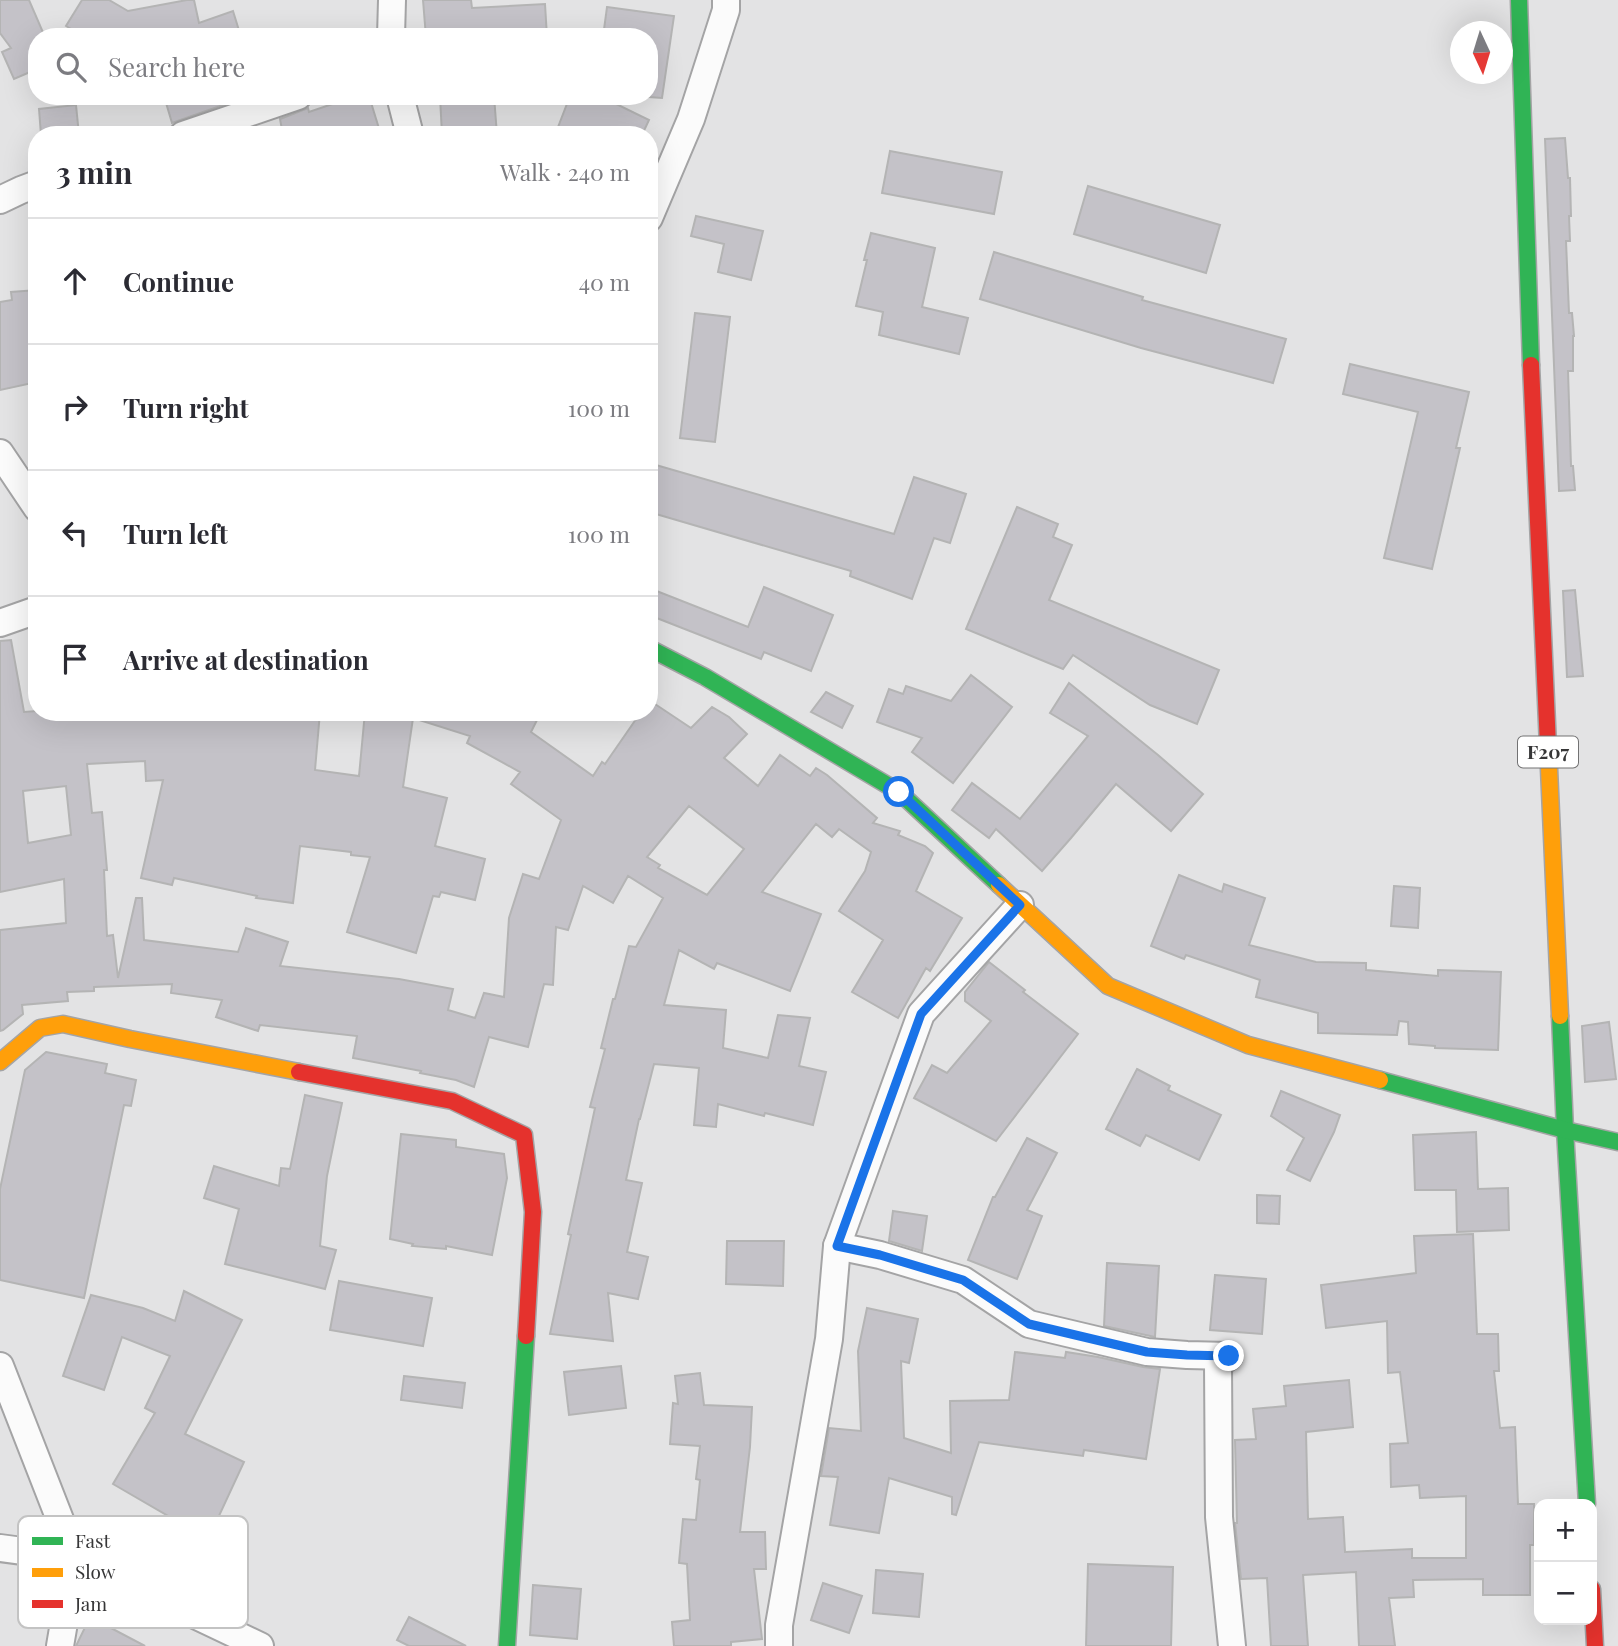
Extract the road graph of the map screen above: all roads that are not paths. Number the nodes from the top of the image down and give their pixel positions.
1 (391, 0) edge
2 (726, 0) edge
3 (1519, 0) edge
4 (391, 28) edge
5 (271, 105) edge
6 (402, 105) edge
7 (210, 126) edge
8 (408, 126) edge
9 (658, 197) edge
10 (0, 453) edge
11 (28, 495) edge
12 (28, 613) edge
13 (0, 623) edge
14 (658, 654) edge
15 (1020, 905) junction
16 (0, 1062) edge
17 (1564, 1130) junction
18 (1618, 1142) edge
19 (837, 1246) junction
20 (0, 1366) edge
21 (1587, 1499) edge
22 (59, 1516) edge
23 (0, 1548) edge
24 (18, 1550) edge
25 (1594, 1625) edge
26 (63, 1628) edge
27 (222, 1628) edge
28 (60, 1646) edge
29 (260, 1646) edge
30 (508, 1646) edge
31 (779, 1646) edge
32 (1232, 1646) edge
33 (1595, 1646) edge

1 - 4 street
2 - 9 street
3 - 17 street, F207
5 - 7 street
6 - 8 street
10 - 11 street
12 - 13 street
14 - 15 street
15 - 17 street
15 - 19 street
16 - 30 street
17 - 18 street
17 - 21 street, F207
19 - 31 street
19 - 32 street
20 - 22 street
23 - 24 street
25 - 33 street
26 - 28 street
27 - 29 street

